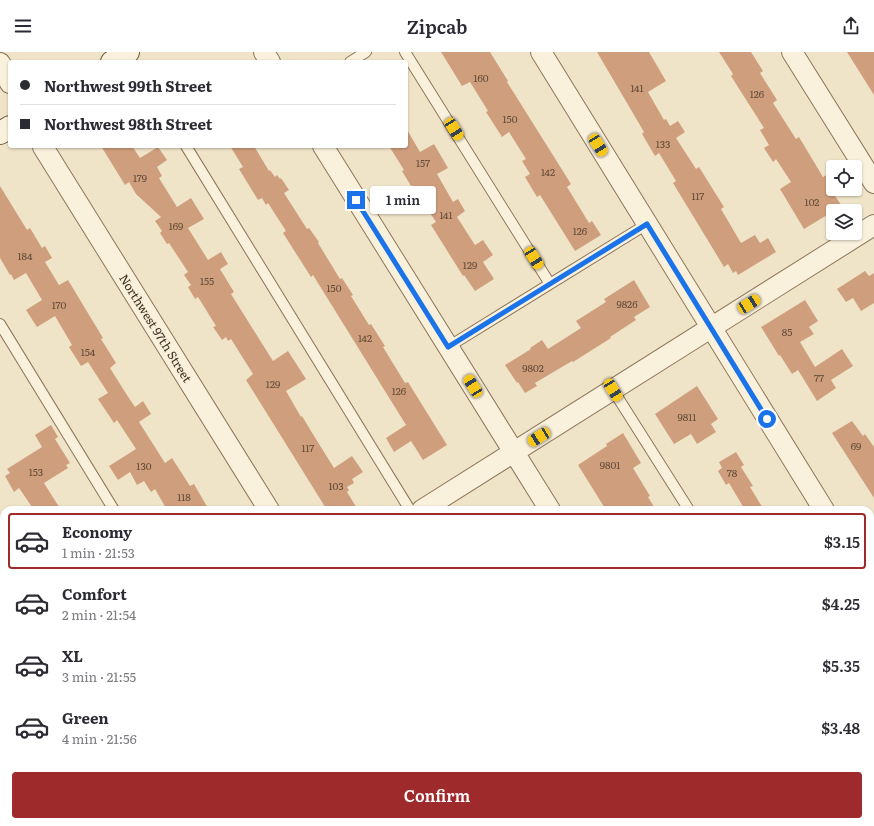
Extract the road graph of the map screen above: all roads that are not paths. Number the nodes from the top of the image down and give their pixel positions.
1 (128, 52) edge
2 (366, 52) edge
3 (406, 52) edge
4 (541, 52) edge
5 (792, 52) edge
6 (115, 60) edge
7 (353, 60) edge
8 (0, 63) edge
9 (8, 79) edge
10 (44, 148) edge
11 (187, 148) edge
12 (324, 148) edge
13 (874, 183) edge
14 (647, 224) junction
15 (874, 225) edge
16 (550, 284) junction
17 (0, 324) edge
18 (711, 328) junction
19 (448, 347) junction
20 (613, 390) junction
21 (514, 452) junction
22 (112, 506) edge
23 (267, 506) edge
24 (408, 506) edge
25 (428, 506) edge
26 (548, 506) edge
27 (686, 506) edge
28 (822, 506) edge

1 - 6 street
2 - 7 lane
3 - 16 lane
4 - 14 street
5 - 13 street
8 - 9 street
10 - 23 street, Northwest 97th Street
11 - 24 lane
12 - 19 street
14 - 16 lane
14 - 18 street
15 - 18 street
16 - 19 lane
17 - 22 lane
18 - 20 street
18 - 28 street
19 - 21 street
20 - 21 street
20 - 27 lane
21 - 25 street
21 - 26 street

